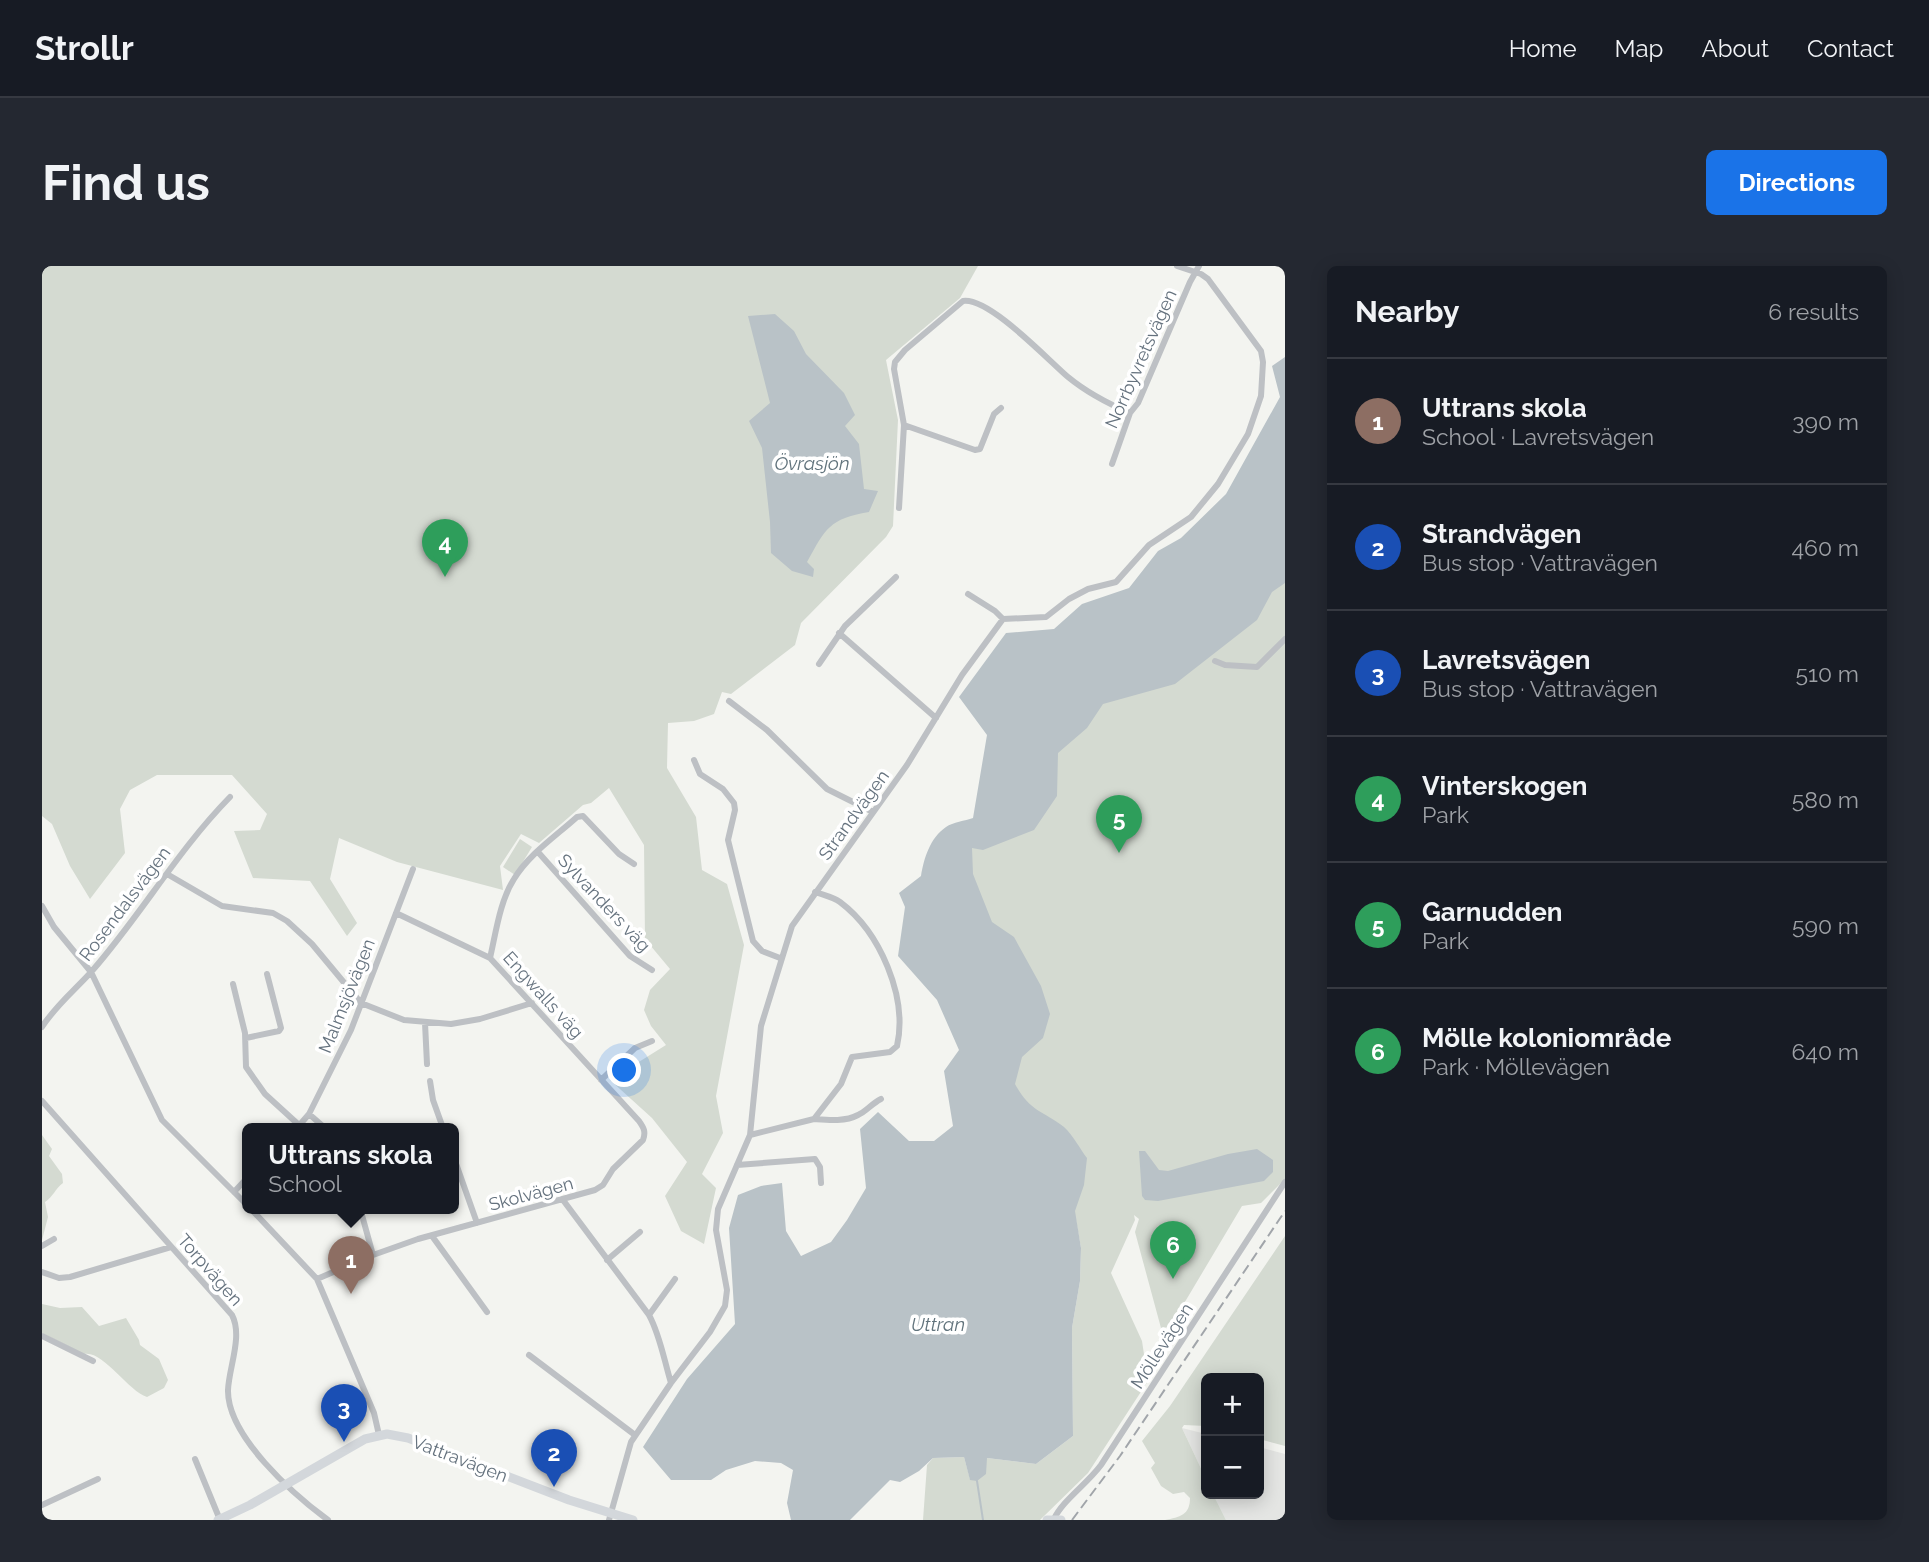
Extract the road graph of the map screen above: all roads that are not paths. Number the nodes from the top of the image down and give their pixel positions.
1 (1177, 266) edge
2 (1197, 269) edge
3 (1001, 408) dead end
4 (1130, 413) junction
5 (904, 425) junction
6 (1112, 464) dead end
7 (899, 508) dead end
8 (896, 577) dead end
9 (968, 594) dead end
10 (1003, 619) junction
11 (839, 633) junction
12 (1285, 639) edge
13 (1215, 661) dead end
14 (819, 664) dead end
15 (729, 701) dead end
16 (936, 718) junction
17 (694, 760) dead end
18 (230, 797) dead end
19 (873, 811) junction
20 (538, 852) junction
21 (634, 864) dead end
22 (413, 869) dead end
23 (167, 874) junction
24 (815, 892) junction
25 (42, 906) edge
26 (396, 913) junction
27 (490, 958) junction
28 (780, 958) junction
29 (652, 970) dead end
30 (91, 972) junction
31 (267, 974) dead end
32 (233, 984) dead end
33 (361, 1003) junction
34 (532, 1003) junction
35 (425, 1023) junction
36 (42, 1027) edge
37 (246, 1038) junction
38 (652, 1041) dead end
39 (427, 1063) dead end
40 (601, 1080) junction
41 (430, 1081) dead end
42 (881, 1099) dead end
43 (42, 1101) edge
44 (309, 1114) junction
45 (814, 1119) junction
46 (295, 1123) edge
47 (301, 1123) edge
48 (319, 1123) edge
49 (441, 1123) edge
50 (645, 1129) joint
51 (750, 1135) junction
52 (737, 1165) junction
53 (459, 1172) edge
54 (1285, 1182) edge
55 (821, 1183) dead end
56 (242, 1184) edge
57 (234, 1192) junction
58 (242, 1200) edge
59 (563, 1200) junction
60 (256, 1214) edge
61 (362, 1214) edge
62 (477, 1223) junction
63 (640, 1232) dead end
64 (432, 1236) junction
65 (54, 1239) dead end
66 (42, 1246) edge
67 (171, 1247) junction
68 (373, 1255) junction
69 (607, 1260) junction
70 (42, 1272) edge
71 (317, 1279) junction
72 (674, 1279) dead end
73 (487, 1312) dead end
74 (649, 1315) junction
75 (42, 1336) edge
76 (529, 1355) dead end
77 (93, 1361) dead end
78 (671, 1383) junction
79 (379, 1434) junction
80 (635, 1435) junction
81 (195, 1459) dead end
82 (98, 1479) dead end
83 (286, 1484) junction
84 (42, 1505) edge
85 (610, 1517) edge
86 (220, 1520) edge
87 (328, 1520) edge
88 (633, 1520) edge
89 (1054, 1520) edge

1 - 2 street
2 - 4 street, Norrbyvretsvägen
2 - 10 street
3 - 5 street
4 - 5 street
4 - 6 street, Norrbyvretsvägen
5 - 7 street
8 - 11 street
9 - 10 street
10 - 16 street, Strandvägen
11 - 14 street
11 - 16 street
12 - 13 street
15 - 19 street
16 - 19 street, Strandvägen
17 - 28 street
18 - 23 street, Rosendalsvägen
19 - 24 street, Strandvägen
20 - 21 street, Sylvanders väg
20 - 27 street, Sylvanders väg
20 - 29 street, Sylvanders väg
22 - 26 street, Malmsjövägen
23 - 30 street, Rosendalsvägen
23 - 33 street
24 - 28 street, Strandvägen
24 - 45 street
25 - 30 street
26 - 27 street, Engwalls väg
26 - 33 street, Malmsjövägen
27 - 34 street, Engwalls väg
28 - 51 street, Strandvägen
30 - 36 street, Rosendalsvägen
30 - 57 street
31 - 37 street
32 - 37 street
33 - 35 street
33 - 44 street, Malmsjövägen
34 - 35 street
34 - 40 street, Engwalls väg
35 - 39 street
37 - 46 street
38 - 40 street
40 - 50 street, Engwalls väg
41 - 49 street
42 - 45 street
43 - 67 street, Torpvägen
44 - 47 street, Malmsjövägen
44 - 48 street
45 - 51 street
50 - 59 street, Skolvägen
51 - 52 street, Strandvägen
52 - 55 street
52 - 78 street, Strandvägen
53 - 62 street
54 - 89 street, Möllevägen
56 - 57 street
57 - 58 street
59 - 62 street, Skolvägen
59 - 69 street
60 - 71 street
61 - 68 street
62 - 64 street, Skolvägen
63 - 69 street
64 - 68 street, Skolvägen
64 - 73 street
65 - 66 street
67 - 70 street
67 - 83 street, Torpvägen
68 - 71 street, Skolvägen
69 - 74 street
71 - 79 street
72 - 74 street
74 - 78 street
75 - 77 street
76 - 80 street
78 - 80 street, Strandvägen
79 - 83 street
79 - 85 street, Vattravägen
80 - 85 street, Strandvägen
81 - 86 street
82 - 84 street
83 - 86 street
83 - 87 street, Torpvägen
85 - 88 street, Vattravägen

